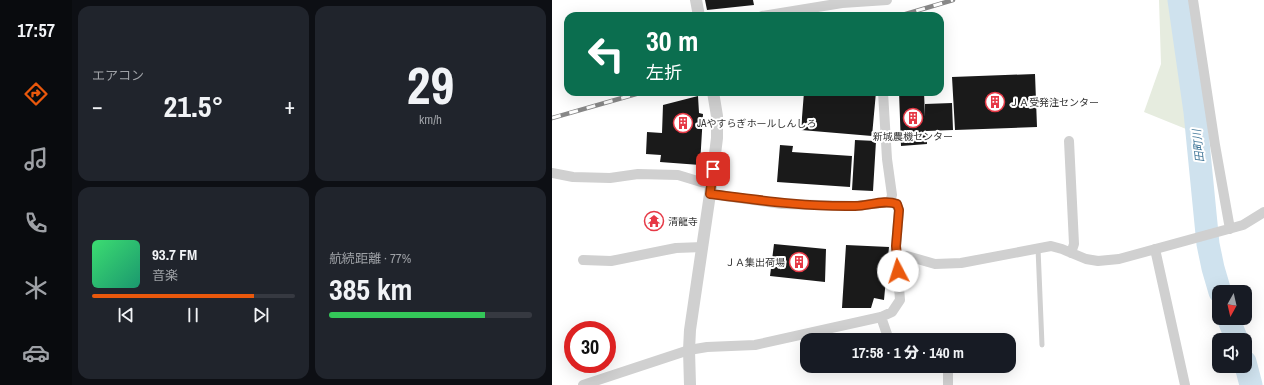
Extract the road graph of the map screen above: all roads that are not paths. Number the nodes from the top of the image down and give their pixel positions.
1 (696, 0) edge
2 (887, 0) edge
3 (1193, 0) edge
4 (698, 12) edge
5 (787, 12) edge
6 (714, 96) edge
7 (883, 96) edge
8 (1069, 141) dead end
9 (552, 173) edge
10 (711, 189) junction
11 (890, 202) junction
12 (1264, 212) edge
13 (1230, 229) junction
14 (703, 247) junction
15 (1038, 248) junction
16 (1155, 249) junction
17 (1071, 253) junction
18 (896, 257) junction
19 (583, 260) dead end
20 (881, 316) junction
21 (887, 333) edge
22 (1042, 345) dead end
23 (689, 350) junction
24 (948, 373) edge
25 (583, 385) edge
26 (690, 385) edge
27 (948, 385) edge
28 (1185, 385) edge

1 - 4 street
2 - 5 street
3 - 13 street
6 - 10 street
7 - 11 street
8 - 17 street
9 - 10 street
10 - 11 street
10 - 14 street
11 - 18 street
12 - 13 street
13 - 16 street
14 - 19 street
14 - 23 street
15 - 17 street
15 - 18 street
15 - 22 lane
16 - 17 street
16 - 28 street
18 - 20 street
20 - 21 street
20 - 23 street
23 - 25 street
23 - 26 street
24 - 27 street

